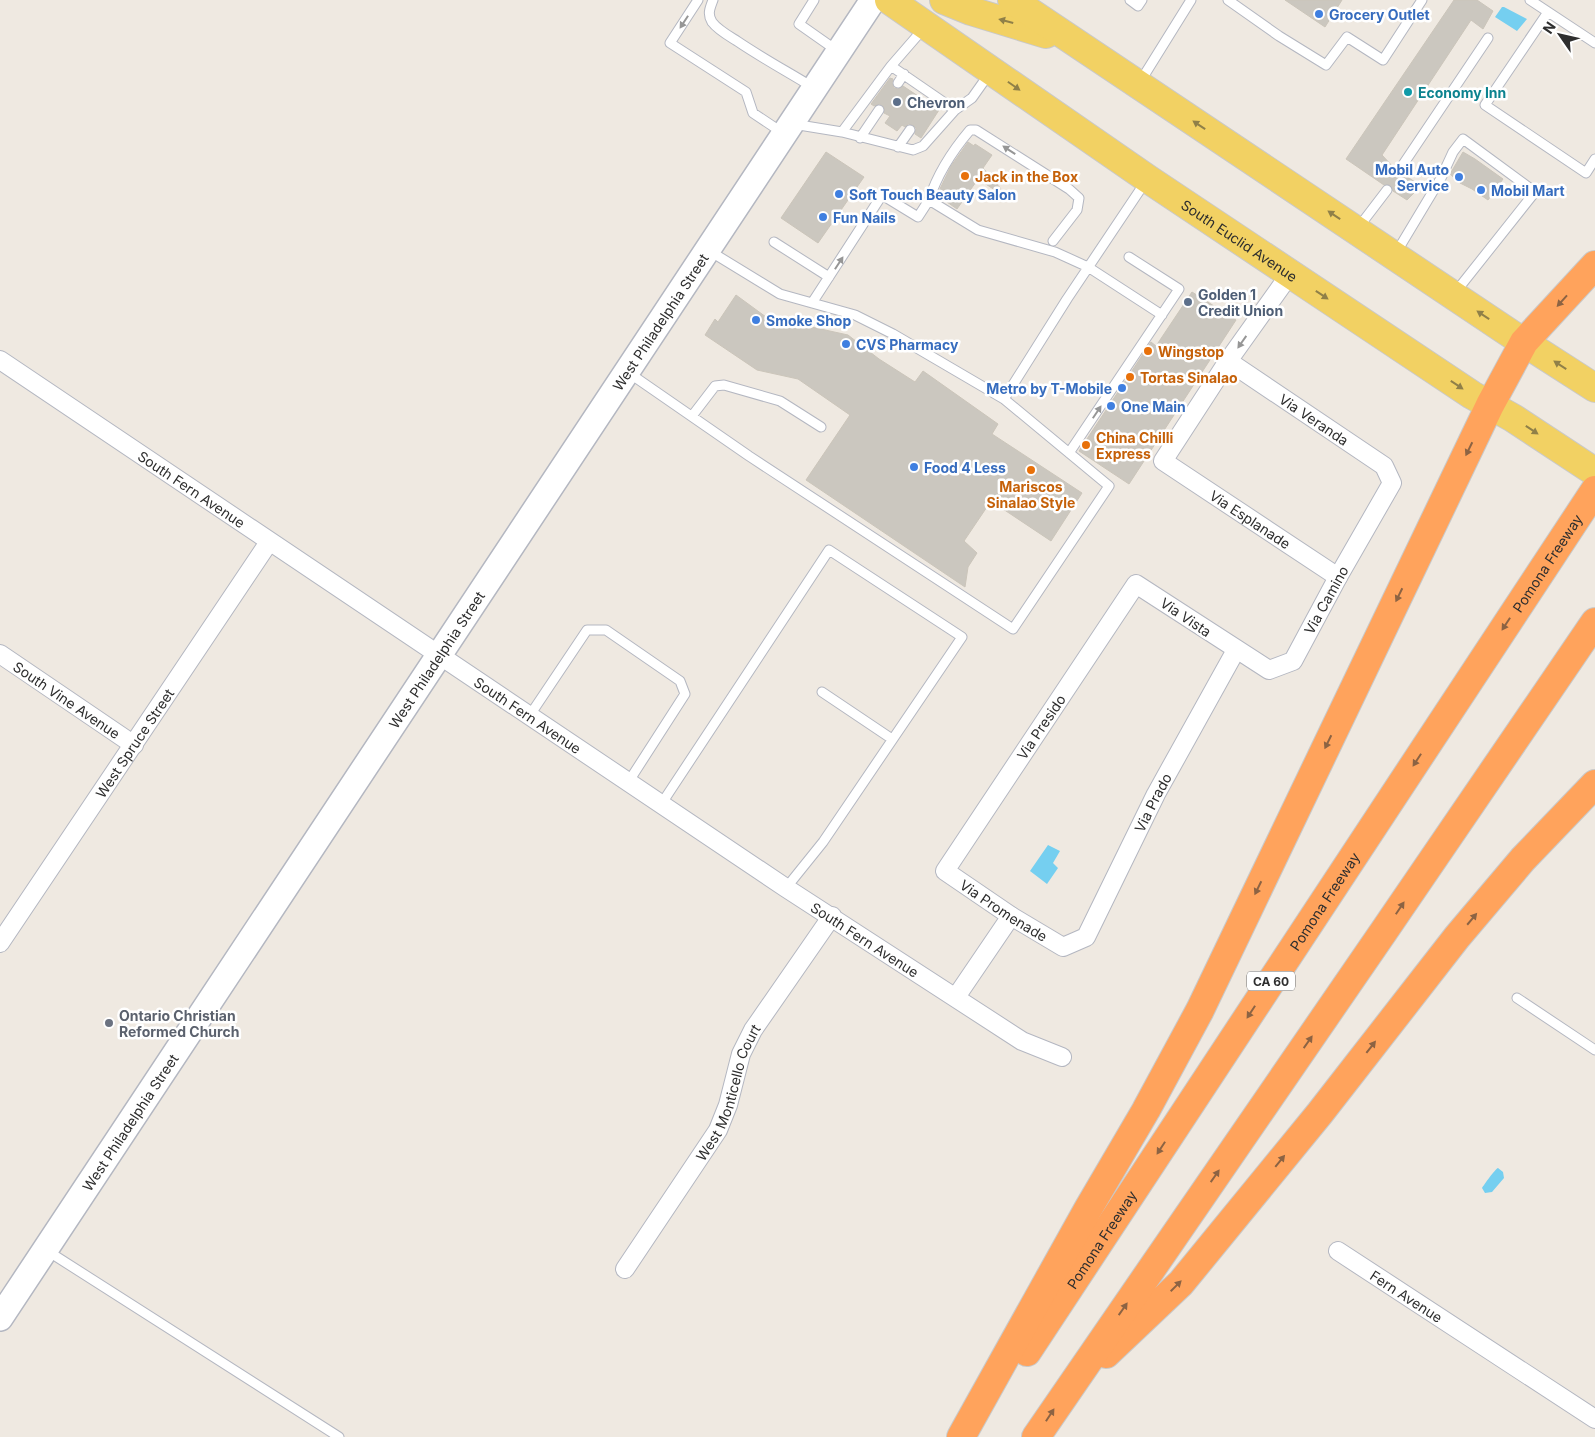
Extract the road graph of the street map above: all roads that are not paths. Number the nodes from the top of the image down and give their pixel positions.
1 (698, 0) edge
2 (714, 0) edge
3 (814, 0) edge
4 (873, 0) edge
5 (889, 0) edge
6 (944, 0) edge
7 (1012, 0) edge
8 (1130, 0) edge
9 (1142, 0) edge
10 (1192, 0) edge
11 (1228, 0) edge
12 (1422, 0) edge
13 (1530, 0) edge
14 (1548, 12) junction
15 (926, 26) junction
16 (1488, 38) dead end
17 (1595, 43) edge
18 (839, 52) junction
19 (1100, 58) junction
20 (892, 66) junction
21 (991, 71) junction
22 (904, 74) junction
23 (898, 83) dead end
24 (1138, 84) junction
25 (815, 88) junction
26 (933, 94) junction
27 (928, 103) dead end
28 (880, 110) dead end
29 (954, 110) junction
30 (788, 129) junction
31 (910, 130) dead end
32 (842, 132) junction
33 (860, 138) junction
34 (898, 147) junction
35 (1595, 159) edge
36 (1400, 169) dead end
37 (1148, 179) junction
38 (1386, 190) dead end
39 (929, 200) junction
40 (1357, 231) junction
41 (1053, 241) dead end
42 (774, 242) dead end
43 (708, 250) junction
44 (1394, 256) junction
45 (1129, 257) dead end
46 (1595, 265) edge
47 (1088, 268) junction
48 (1290, 274) junction
49 (829, 277) junction
50 (1453, 295) junction
51 (812, 304) junction
52 (1162, 315) junction
53 (1524, 342) junction
54 (0, 360) edge
55 (1228, 361) junction
56 (627, 372) junction
57 (1595, 388) edge
58 (1004, 399) junction
59 (1490, 405) junction
60 (692, 416) junction
61 (821, 427) dead end
62 (1069, 453) junction
63 (1595, 472) edge
64 (1392, 483) joint
65 (1595, 490) edge
66 (269, 542) junction
67 (1338, 577) junction
68 (1136, 584) joint
69 (1595, 622) edge
70 (1236, 650) junction
71 (0, 654) edge
72 (440, 655) junction
73 (822, 692) dead end
74 (530, 716) junction
75 (892, 739) junction
76 (134, 745) junction
77 (628, 781) junction
78 (1595, 784) edge
79 (662, 803) junction
80 (945, 871) joint
81 (786, 888) junction
82 (832, 916) junction
83 (1011, 916) junction
84 (0, 942) edge
85 (1064, 947) joint
86 (956, 997) junction
87 (1517, 998) dead end
88 (1595, 1050) edge
89 (1062, 1057) dead end
90 (46, 1249) junction
91 (1338, 1251) dead end
92 (625, 1269) dead end
93 (0, 1318) edge
94 (1065, 1392) junction
95 (1595, 1420) edge
96 (339, 1437) edge
97 (961, 1437) edge
98 (971, 1437) edge
99 (1036, 1437) edge

1 -> 30 lane
2 - 25 lane
3 - 18 lane
4 - 18 main road, West Philadelphia Street
5 - 15 main road, South Euclid Avenue
19 -> 6 main road
7 - 19 main road
8 - 9 lane
10 - 24 lane
11 - 12 lane
13 - 14 lane
14 - 17 lane
14 - 35 lane
15 - 20 lane
15 - 21 main road, South Euclid Avenue
16 - 36 lane
18 - 25 main road, West Philadelphia Street
19 - 24 main road
20 - 22 lane
20 - 32 lane
21 - 29 lane
21 -> 37 main road, South Euclid Avenue
22 - 23 lane
22 - 26 lane
40 -> 24 main road
25 - 30 main road, West Philadelphia Street
26 - 27 lane
26 - 29 lane
28 - 33 lane
29 - 34 lane
30 - 32 lane
30 - 43 main road, West Philadelphia Street
31 - 34 lane
32 - 33 lane
33 - 34 lane
37 - 47 lane
37 - 48 main road, South Euclid Avenue
38 - 40 lane
41 -> 39 lane
39 - 47 lane
49 -> 39 lane
40 - 44 main road
42 - 49 lane
43 - 51 lane
43 - 56 main road, West Philadelphia Street
44 - 50 main road
44 - 50 lane
45 - 52 lane
46 -> 53 highway
47 - 52 lane
47 - 58 lane
48 -> 55 street
48 -> 59 main road, South Euclid Avenue
49 - 51 lane
53 -> 50 main road
51 - 58 lane
62 -> 52 lane
57 -> 53 main road
53 - 59 highway
54 - 66 street, South Fern Avenue
55 - 64 street, Via Veranda
55 - 67 street, Via Esplanade
56 - 60 lane
56 - 72 main road, West Philadelphia Street
58 - 62 lane
59 -> 63 main road, South Euclid Avenue
59 -> 97 highway
60 - 61 lane
60 - 62 lane
64 - 67 street, Via Camino
65 -> 98 highway, Pomona Freeway / CA 60
66 - 72 street, South Fern Avenue
66 - 76 street, West Spruce Street
67 - 70 street, Via Camino
68 - 70 street, Via Vista
68 - 80 street, Via Presido
94 -> 69 highway
70 - 85 street, Via Prado
71 - 76 street, South Vine Avenue
72 - 74 street, South Fern Avenue
72 - 90 main road, West Philadelphia Street
73 - 75 lane
74 - 77 street, South Fern Avenue
74 - 77 lane
75 - 79 lane
75 - 81 lane
76 - 84 street, West Spruce Street
77 - 79 street, South Fern Avenue
94 -> 78 highway
79 - 81 street, South Fern Avenue
80 - 83 street, Via Promenade
81 - 82 street, South Fern Avenue
82 - 86 street, South Fern Avenue
82 - 92 street, West Monticello Court
83 - 85 street, Via Promenade
83 - 86 street
86 - 89 street, South Fern Avenue
87 - 88 lane
90 - 93 main road, West Philadelphia Street
90 - 96 lane
91 - 95 street, Fern Avenue
99 -> 94 highway

